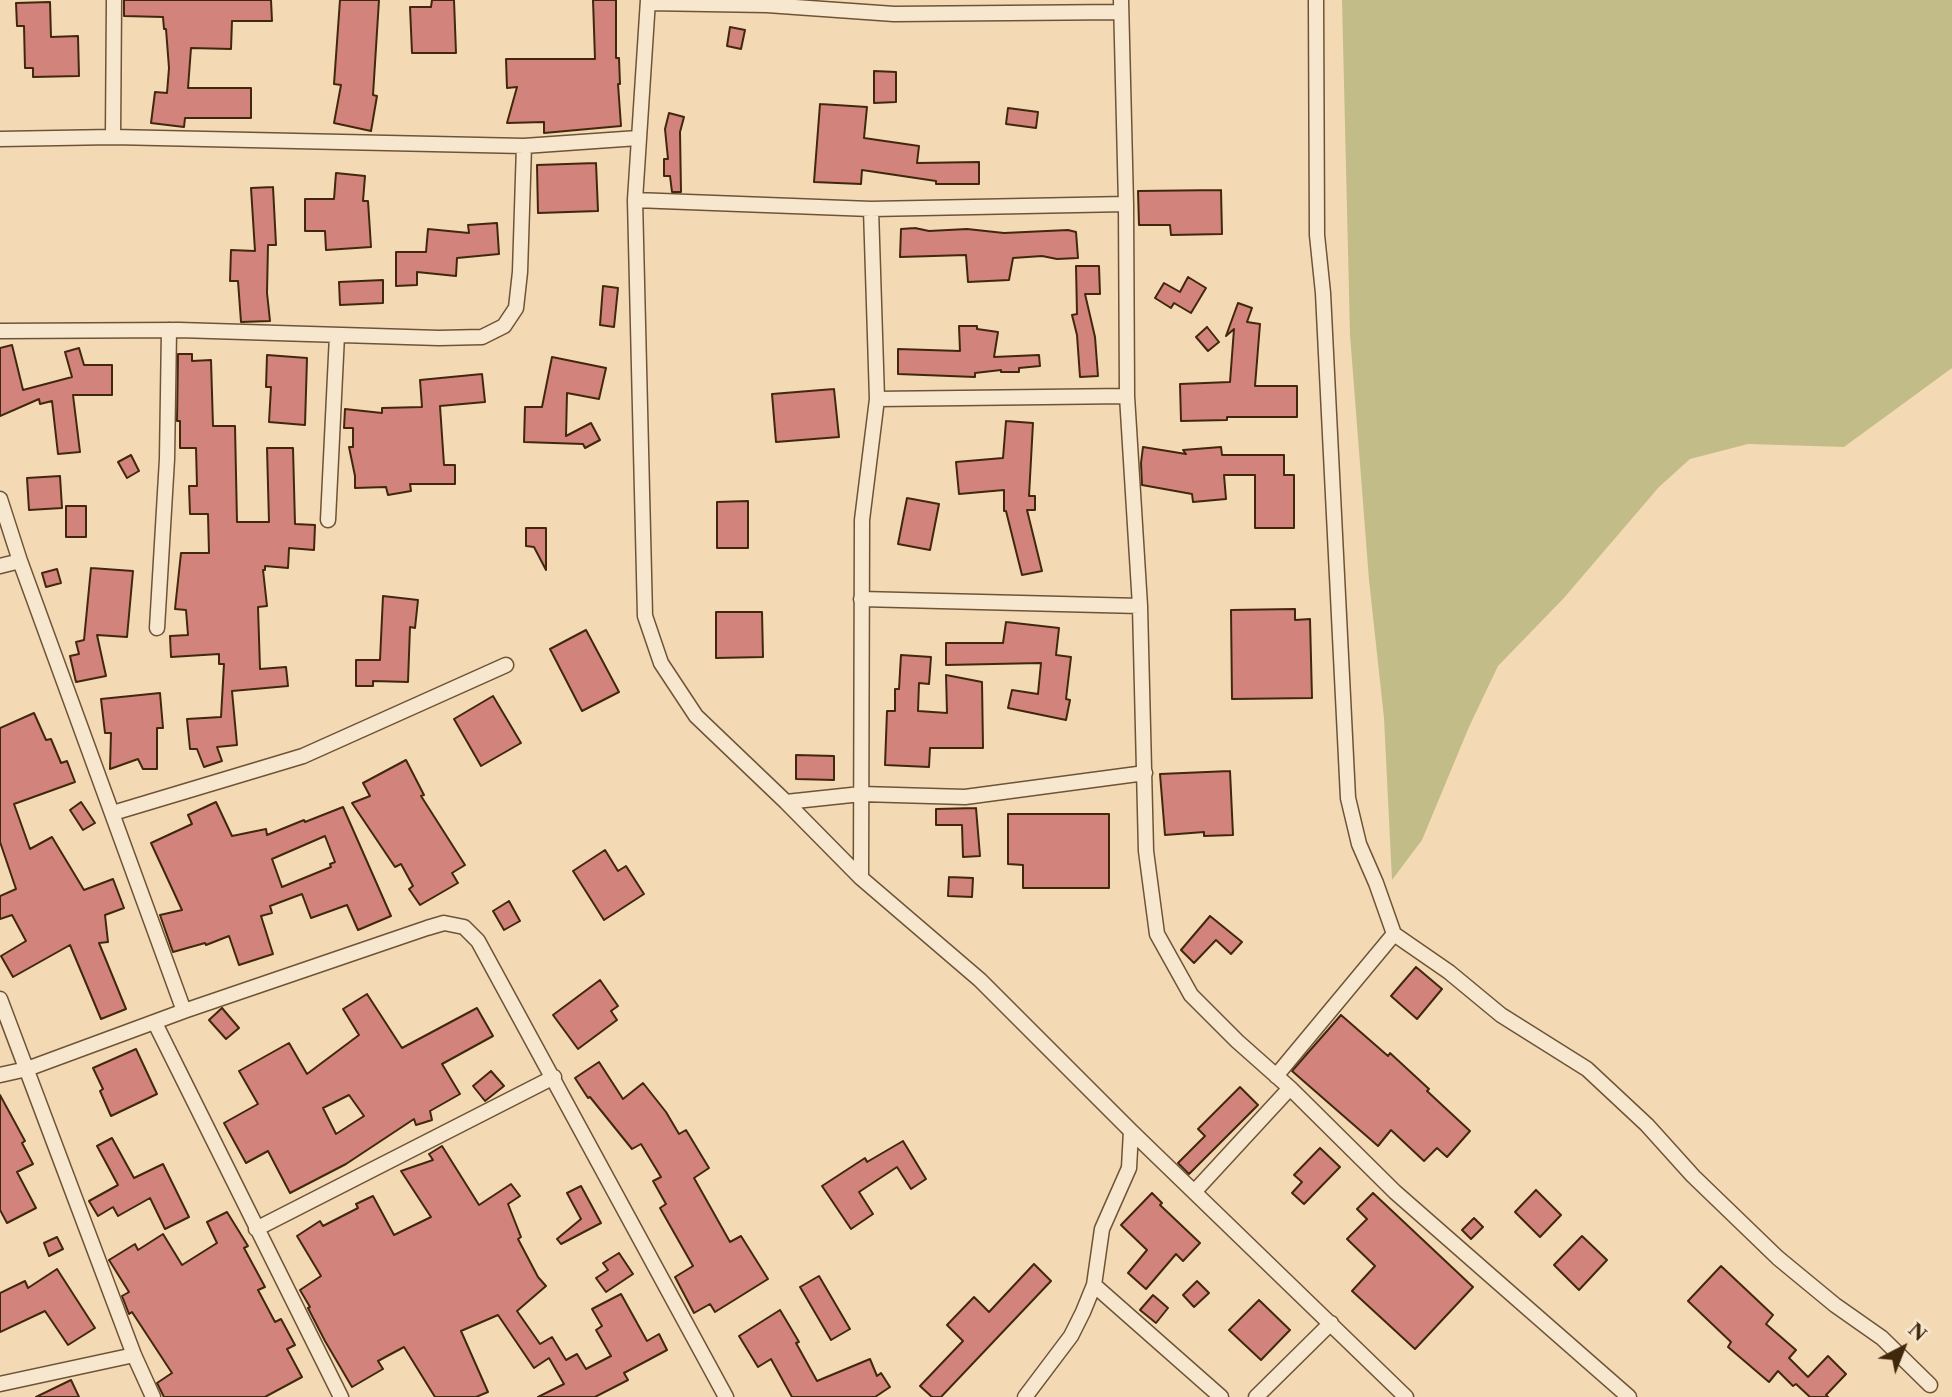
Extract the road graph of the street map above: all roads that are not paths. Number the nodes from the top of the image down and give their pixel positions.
1 (114, 0) edge
2 (1316, 0) edge
3 (648, 2) edge
4 (1121, 6) edge
5 (113, 137) junction
6 (638, 138) junction
7 (0, 139) edge
8 (524, 146) junction
9 (635, 200) junction
10 (1126, 205) junction
11 (871, 209) junction
12 (169, 330) junction
13 (0, 331) edge
14 (337, 335) junction
15 (1128, 396) junction
16 (877, 399) junction
17 (0, 499) edge
18 (328, 520) dead end
19 (20, 561) junction
20 (0, 566) edge
21 (860, 599) junction
22 (1140, 606) junction
23 (157, 628) dead end
24 (506, 665) dead end
25 (1145, 773) junction
26 (861, 794) junction
27 (786, 802) junction
28 (113, 813) junction
29 (861, 878) junction
30 (1394, 934) junction
31 (0, 999) edge
32 (184, 1011) junction
33 (155, 1023) junction
34 (27, 1069) junction
35 (0, 1075) edge
36 (1276, 1076) junction
37 (554, 1077) junction
38 (1290, 1088) junction
39 (1131, 1131) junction
40 (1195, 1191) junction
41 (256, 1229) junction
42 (1094, 1285) junction
43 (1331, 1323) junction
44 (134, 1354) junction
45 (0, 1384) edge
46 (1930, 1385) dead end
47 (153, 1397) edge
48 (341, 1397) edge
49 (726, 1397) edge
50 (1026, 1397) edge
51 (1222, 1397) edge
52 (1256, 1397) edge
53 (1406, 1397) edge
54 (1629, 1397) edge

1 - 5 street
2 - 30 street
3 - 4 street
3 - 6 street
4 - 10 street
5 - 7 street
5 - 8 street
6 - 8 street
6 - 9 street
8 - 14 street
9 - 11 street
9 - 27 street
10 - 11 street
10 - 15 street
11 - 16 street
12 - 13 street
12 - 14 street
12 - 23 street
14 - 18 street
15 - 16 street
15 - 22 street
16 - 21 street
17 - 19 street
19 - 20 street
19 - 28 street
21 - 22 street
21 - 26 street
22 - 25 street
24 - 28 street
25 - 26 street
25 - 36 street
26 - 27 street
26 - 29 street
27 - 29 street
28 - 32 street
29 - 39 street
30 - 36 street
30 - 46 street
31 - 34 street
32 - 33 street
32 - 37 street
33 - 34 street
33 - 41 street
34 - 35 street
34 - 44 street
36 - 38 street
37 - 41 street
37 - 49 street
38 - 40 street
38 - 54 street
39 - 40 street
39 - 42 street
40 - 43 street
41 - 48 street
42 - 50 street
42 - 51 street
43 - 52 street
43 - 53 street
44 - 45 street
44 - 47 street

